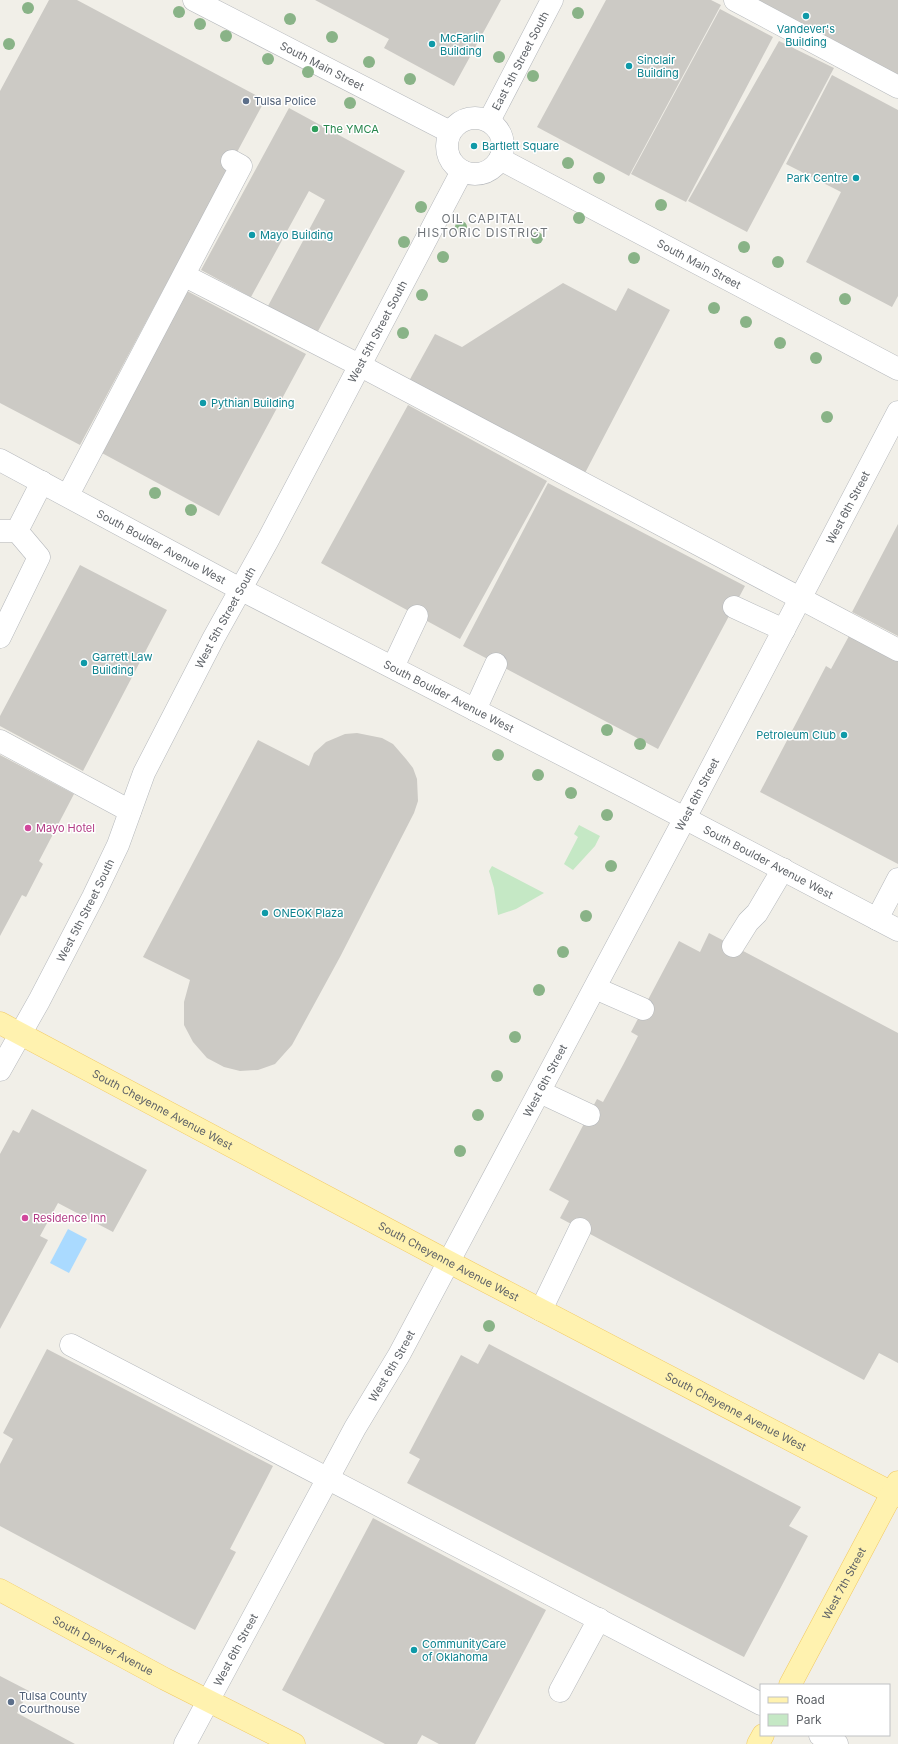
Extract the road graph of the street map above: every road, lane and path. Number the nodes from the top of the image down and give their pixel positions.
1 (194, 0) edge
2 (552, 0) edge
3 (735, 0) edge
4 (898, 87) edge
5 (489, 121) junction
6 (450, 132) junction
7 (500, 159) junction
8 (232, 161) dead end
9 (462, 171) junction
10 (193, 280) dead end
11 (359, 365) junction
12 (898, 369) edge
13 (898, 412) edge
14 (0, 460) edge
15 (42, 482) junction
16 (68, 496) junction
17 (9, 531) edge
18 (240, 590) junction
19 (800, 599) junction
20 (734, 607) dead end
21 (417, 616) dead end
22 (784, 630) junction
23 (0, 637) edge
24 (898, 650) edge
25 (496, 664) dead end
26 (393, 667) junction
27 (475, 710) junction
28 (0, 741) edge
29 (130, 811) junction
30 (685, 818) junction
31 (783, 869) junction
32 (898, 879) edge
33 (876, 919) junction
34 (898, 930) edge
35 (733, 946) dead end
36 (595, 988) junction
37 (643, 1009) dead end
38 (0, 1023) edge
39 (20, 1033) junction
40 (0, 1070) edge
41 (540, 1092) junction
42 (589, 1115) dead end
43 (580, 1229) dead end
44 (448, 1262) junction
45 (541, 1310) junction
46 (71, 1345) dead end
47 (328, 1478) junction
48 (896, 1491) edge
49 (0, 1590) edge
50 (599, 1619) junction
51 (791, 1684) edge
52 (560, 1691) dead end
53 (208, 1700) junction
54 (760, 1703) edge
55 (822, 1736) edge
56 (185, 1744) edge
57 (294, 1744) edge
58 (837, 1744) edge

1 - 6 street, South Main Street
2 - 5 street, East 5th Street South
3 - 4 street
5 - 6 street
5 - 7 street
6 - 9 street
7 - 9 street
7 - 12 street, South Main Street
8 - 16 street
9 - 11 street, West 5th Street South
10 - 11 street
11 - 18 street, West 5th Street South
11 - 19 street
13 - 19 street, West 6th Street
14 - 15 street, South Boulder Avenue West
15 - 16 street, South Boulder Avenue West
15 - 17 street
16 - 18 street, South Boulder Avenue West
17 - 23 street
18 - 26 street, South Boulder Avenue West
18 - 29 street, West 5th Street South
19 - 22 street, West 6th Street
19 - 24 street
20 - 22 street
21 - 26 street
22 - 30 street, West 6th Street
25 - 27 street
26 - 27 street, South Boulder Avenue West
27 - 30 street, South Boulder Avenue West
28 - 29 street
29 - 39 street, West 5th Street South
30 - 31 street, South Boulder Avenue West
30 - 36 street, West 6th Street
31 - 33 street, South Boulder Avenue West
31 - 35 street
32 - 33 street
33 - 34 street, South Boulder Avenue West
36 - 37 street
36 - 41 street, West 6th Street
38 - 39 main road, South Cheyenne Avenue West
39 - 40 street, West 5th Street South
39 - 44 main road, South Cheyenne Avenue West
41 - 42 street
41 - 44 street, West 6th Street
43 - 45 street
44 - 45 main road, South Cheyenne Avenue West
44 - 47 street, West 6th Street
45 - 48 main road, South Cheyenne Avenue West
46 - 47 street
47 - 50 street
47 - 53 street, West 6th Street
48 - 51 main road, West 7th Street
49 - 53 main road, South Denver Avenue
50 - 52 street
50 - 54 street
53 - 56 street, West 6th Street
53 - 57 main road, South Denver Avenue
55 - 58 street

